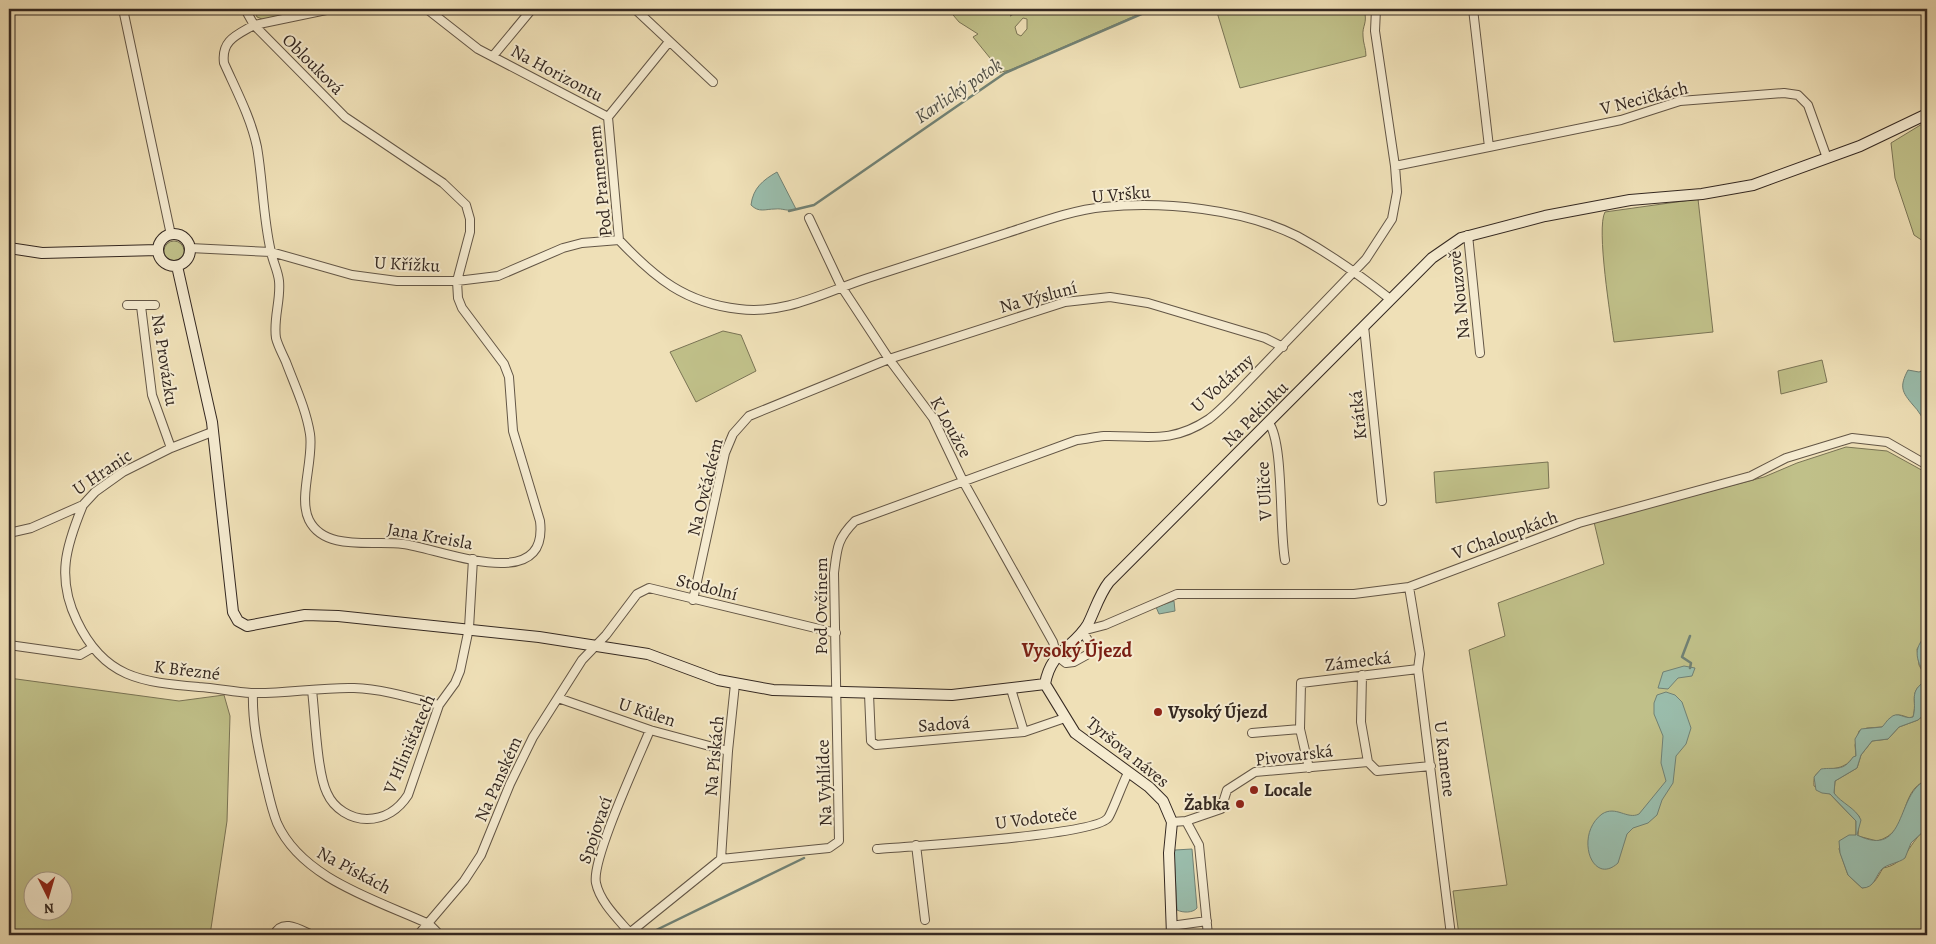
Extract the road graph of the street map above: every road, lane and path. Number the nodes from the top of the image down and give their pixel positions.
1 (122, 9) edge
2 (246, 9) edge
3 (331, 9) edge
4 (427, 9) edge
5 (532, 9) edge
6 (635, 9) edge
7 (1376, 9) edge
8 (1473, 9) edge
9 (254, 25) junction
10 (668, 43) junction
11 (493, 56) junction
12 (713, 82) dead end
13 (1927, 114) edge
14 (608, 117) junction
15 (1489, 147) junction
16 (1827, 158) junction
17 (1395, 166) junction
18 (809, 218) dead end
19 (170, 235) junction
20 (1468, 235) junction
21 (619, 240) junction
22 (9, 248) edge
23 (190, 248) junction
24 (158, 250) junction
25 (271, 252) junction
26 (177, 266) junction
27 (1355, 271) junction
28 (457, 281) junction
29 (841, 286) junction
30 (1390, 299) junction
31 (126, 305) dead end
32 (155, 305) dead end
33 (141, 306) junction
34 (1364, 326) junction
35 (1283, 347) junction
36 (1480, 353) dead end
37 (889, 359) junction
38 (1269, 423) junction
39 (212, 432) junction
40 (172, 448) junction
41 (1927, 464) edge
42 (963, 480) junction
43 (1382, 501) dead end
44 (83, 504) junction
45 (9, 533) edge
46 (473, 559) junction
47 (1285, 560) dead end
48 (1409, 587) junction
49 (693, 600) junction
50 (469, 628) junction
51 (1082, 631) junction
52 (836, 633) junction
53 (9, 645) edge
54 (596, 646) junction
55 (92, 648) junction
56 (1057, 656) junction
57 (1418, 669) junction
58 (1362, 675) junction
59 (735, 684) junction
60 (1045, 684) junction
61 (1011, 689) junction
62 (312, 690) junction
63 (253, 693) junction
64 (837, 693) junction
65 (869, 694) junction
66 (558, 698) junction
67 (440, 705) junction
68 (1065, 718) junction
69 (1300, 729) junction
70 (650, 730) junction
71 (1024, 732) junction
72 (1252, 733) dead end
73 (728, 752) junction
74 (1368, 762) junction
75 (1431, 766) junction
76 (1309, 768) junction
77 (1128, 773) junction
78 (1186, 821) junction
79 (1172, 822) junction
80 (916, 845) junction
81 (877, 849) dead end
82 (722, 859) junction
83 (925, 920) dead end
84 (1207, 921) junction
85 (429, 924) junction
86 (1172, 931) edge
87 (629, 934) edge
88 (274, 935) edge
89 (312, 935) edge
90 (418, 935) edge
91 (440, 935) edge
92 (1208, 935) edge
93 (1451, 935) edge

1 - 19 street
2 - 9 street, Oblouková
3 - 9 street
4 - 11 street, Na Horizontu
5 - 11 street, Na Horizontu
6 - 10 street
7 - 17 street
8 - 15 street
9 - 25 street
9 - 28 street, Oblouková
10 - 12 street
10 - 14 street, Pod Pramenem
11 - 14 street, Na Horizontu
13 - 16 street, Na Pekinku
14 - 21 street, Pod Pramenem
15 - 16 street, V Necičkách
15 - 17 street, V Necičkách
16 - 20 street, Na Pekinku
17 - 27 street, U Vodárny
18 - 29 street, K Loužce
19 - 23 street
19 - 24 street
20 - 30 street, Na Pekinku
20 - 36 street, Na Nouzově
21 - 28 street, U Křížku
21 - 29 street, Pod Pramenem
22 - 24 street
23 - 25 street, U Křížku
23 - 26 street
24 - 26 street
25 - 28 street, U Křížku
25 - 46 street, Jana Kreisla
26 - 39 street
27 - 29 street, U Vršku
27 - 30 street, U Vršku
27 - 35 street, U Vodárny
28 - 46 street, Jana Kreisla
29 - 37 street, K Loužce
30 - 34 street, Na Pekinku
31 - 33 street, Na Provázku
32 - 33 street, Na Provázku
33 - 40 street, Na Provázku
34 - 38 street, Na Pekinku
34 - 43 street, Krátká
35 - 37 street, Na Výsluní
35 - 42 street, U Vodárny
37 - 42 street, K Loužce
37 - 49 street, Na Ovčáckém
38 - 47 street, V Uličce
38 - 51 street, Na Pekinku
39 - 40 street, U Hranic
39 - 50 street
40 - 44 street, U Hranic
41 - 48 street, V Chaloupkách
42 - 52 street, Pod Ovčínem
42 - 56 street, K Loužce
44 - 45 street, U Hranic
44 - 55 street, K Březné
46 - 50 street, V Hlinišťatech
48 - 51 street, V Chaloupkách
48 - 57 street, U Kamene
49 - 52 street, Stodolní
49 - 54 street, Stodolní
50 - 54 street
50 - 67 street, V Hlinišťatech
51 - 56 street, Na Pekinku
51 - 56 street
52 - 64 street, Pod Ovčínem
53 - 55 street
54 - 59 street
54 - 66 street, Na Panském
55 - 63 street, K Březné
56 - 60 street, Na Pekinku
57 - 58 street, Zámecká
57 - 75 street, U Kamene
58 - 69 street, Zámecká
58 - 74 street
59 - 64 street
59 - 73 street, Na Pískách
60 - 61 street
60 - 68 street, Tyršova náves
61 - 65 street
61 - 71 street
62 - 63 street, K Březné
62 - 67 street, K Březné
62 - 67 street, V Hlinišťatech
63 - 85 street, Na Pískách
64 - 65 street
64 - 82 street, Na Vyhlídce
65 - 71 street, Sadová
66 - 70 street, U Kůlen
66 - 85 street, Na Panském
68 - 71 street, Sadová
68 - 77 street, Tyršova náves
69 - 72 street
69 - 76 street
70 - 73 street, U Kůlen
70 - 87 street, Spojovací
73 - 82 street, Na Pískách
74 - 75 street, Pivovarská
74 - 76 street, Pivovarská
75 - 93 street, U Kamene
76 - 78 street, Pivovarská
77 - 79 street, Tyršova náves
77 - 80 street, U Vodoteče
78 - 79 street
78 - 84 street
79 - 86 street, Tyršova náves
80 - 81 street, U Vodoteče
80 - 83 street
82 - 87 street
84 - 86 street, Tyršova náves
84 - 92 street
85 - 90 street, Na Panském
85 - 91 street, Na Pískách
88 - 89 street

